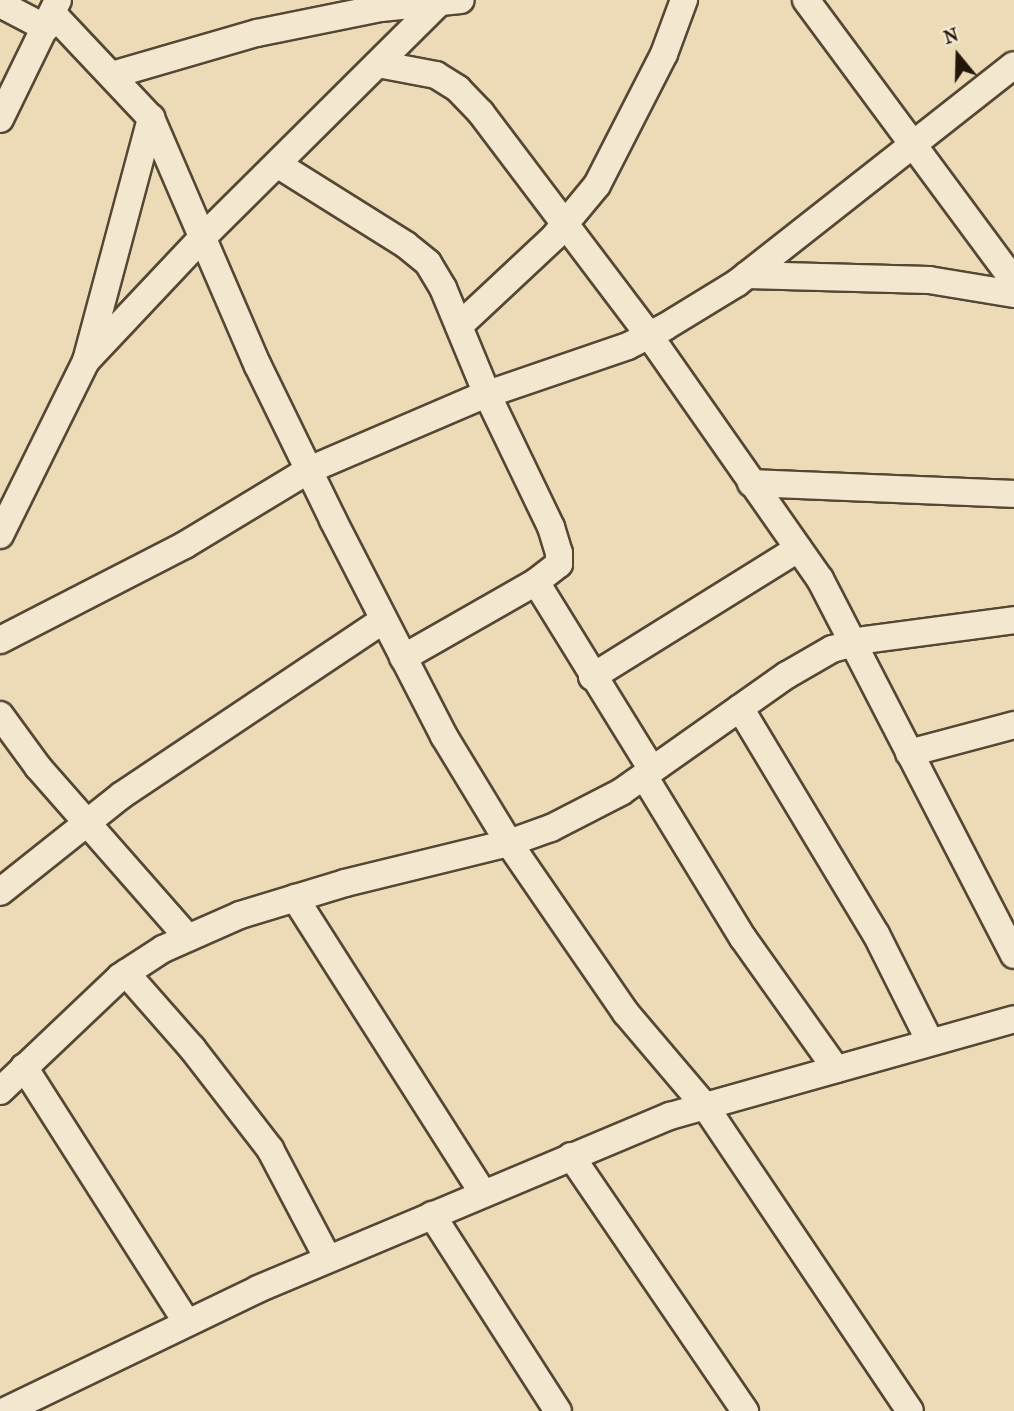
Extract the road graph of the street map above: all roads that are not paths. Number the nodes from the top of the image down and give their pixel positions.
1 (684, 0) edge
2 (806, 0) edge
3 (451, 1) edge
4 (0, 4) edge
5 (52, 14) edge
6 (378, 64) junction
7 (1014, 65) edge
8 (112, 75) junction
9 (150, 118) junction
10 (0, 119) edge
11 (914, 145) junction
12 (277, 163) junction
13 (565, 224) junction
14 (203, 237) junction
15 (747, 275) junction
16 (1014, 281) edge
17 (1014, 294) edge
18 (459, 326) junction
19 (649, 335) junction
20 (86, 361) junction
21 (487, 394) junction
22 (309, 470) junction
23 (751, 483) junction
24 (1014, 494) edge
25 (0, 535) edge
26 (797, 549) junction
27 (536, 582) junction
28 (383, 620) junction
29 (1014, 620) edge
30 (0, 640) edge
31 (852, 643) junction
32 (403, 658) junction
33 (593, 677) junction
34 (740, 708) junction
35 (0, 715) edge
36 (1014, 724) edge
37 (909, 753) junction
38 (648, 773) junction
39 (87, 823) junction
40 (509, 843) junction
41 (0, 892) edge
42 (295, 898) junction
43 (188, 938) junction
44 (1014, 955) edge
45 (126, 973) junction
46 (1014, 1018) edge
47 (930, 1042) junction
48 (24, 1067) junction
49 (836, 1069) junction
50 (0, 1091) edge
51 (705, 1106) junction
52 (571, 1156) junction
53 (483, 1193) junction
54 (432, 1215) junction
55 (328, 1259) junction
56 (187, 1322) junction
57 (5, 1411) edge
58 (558, 1411) edge
59 (745, 1411) edge
60 (909, 1411) edge

1 - 13 street
2 - 11 street
3 - 6 street
3 - 8 street
4 - 5 street
5 - 8 street
5 - 10 street
6 - 12 street
6 - 13 street
7 - 11 street
8 - 9 street
9 - 14 street
9 - 20 street
11 - 15 street
11 - 16 street
12 - 14 street
12 - 18 street
13 - 18 street
13 - 19 street
14 - 20 street
14 - 22 street
15 - 17 street
15 - 19 street
18 - 21 street
19 - 21 street
19 - 23 street
20 - 25 street
21 - 22 street
21 - 27 street
22 - 28 street
22 - 30 street
23 - 24 street
23 - 26 street
26 - 31 street
26 - 33 street
27 - 32 street
27 - 33 street
28 - 32 street
28 - 39 street
29 - 31 street
31 - 34 street
31 - 37 street
32 - 40 street
33 - 38 street
34 - 38 street
34 - 47 street
35 - 39 street
36 - 37 street
37 - 44 street
38 - 40 street
38 - 49 street
39 - 41 street
39 - 43 street
40 - 42 street
40 - 51 street
42 - 43 street
42 - 53 street
43 - 45 street
45 - 48 street
45 - 55 street
46 - 47 street
47 - 49 street
48 - 50 street
48 - 56 street
49 - 51 street
51 - 52 street
51 - 60 street
52 - 53 street
52 - 59 street
53 - 54 street
54 - 55 street
54 - 58 street
55 - 56 street
56 - 57 street

